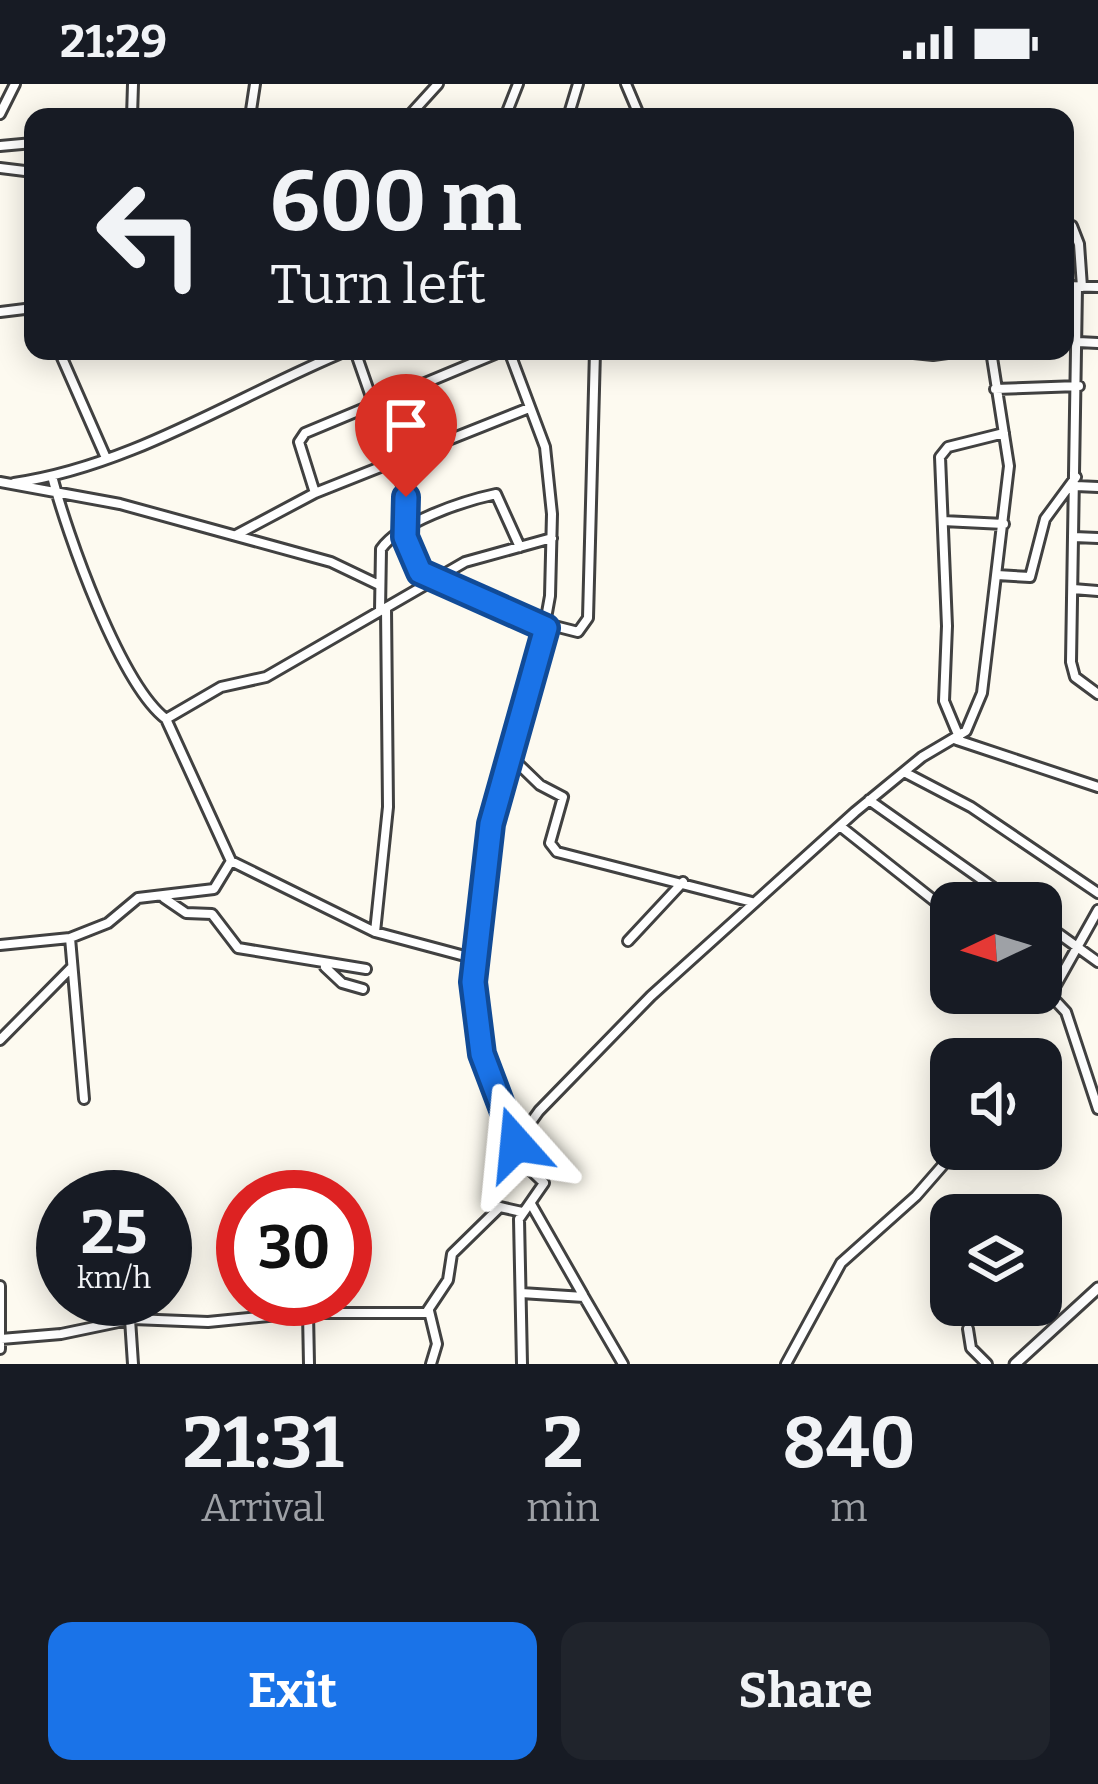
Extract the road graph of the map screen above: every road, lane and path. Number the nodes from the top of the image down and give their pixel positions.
1 (15, 84) edge
2 (438, 84) edge
3 (416, 108) edge
4 (0, 114) edge
5 (1074, 231) edge
6 (1074, 287) edge
7 (1079, 287) junction
8 (1098, 287) edge
9 (1078, 342) junction
10 (1098, 343) edge
11 (63, 360) edge
12 (329, 360) edge
13 (353, 360) edge
14 (484, 360) edge
15 (509, 360) edge
16 (595, 360) edge
17 (992, 360) edge
18 (1078, 386) junction
19 (995, 389) junction
20 (529, 408) junction
21 (372, 409) junction
22 (1004, 434) junction
23 (106, 458) junction
24 (392, 462) junction
25 (52, 476) junction
26 (1076, 481) junction
27 (2, 484) edge
28 (1098, 487) edge
29 (56, 492) junction
30 (315, 493) junction
31 (943, 521) junction
32 (1004, 524) junction
33 (404, 531) junction
34 (234, 536) junction
35 (553, 537) junction
36 (1074, 537) junction
37 (1098, 538) edge
38 (520, 548) junction
39 (997, 575) junction
40 (437, 581) junction
41 (377, 584) junction
42 (1073, 590) junction
43 (1098, 591) edge
44 (383, 609) junction
45 (546, 628) junction
46 (1098, 694) edge
47 (166, 719) junction
48 (956, 738) junction
49 (511, 757) junction
50 (904, 772) junction
51 (1098, 787) edge
52 (869, 800) junction
53 (840, 826) junction
54 (231, 861) junction
55 (985, 882) edge
56 (683, 883) junction
57 (1098, 893) edge
58 (163, 897) junction
59 (930, 897) edge
60 (754, 902) junction
61 (1098, 910) edge
62 (375, 932) junction
63 (1062, 935) edge
64 (70, 938) junction
65 (628, 941) dead end
66 (0, 946) edge
67 (1079, 947) junction
68 (476, 959) junction
69 (1098, 962) edge
70 (324, 965) junction
71 (73, 966) junction
72 (366, 969) dead end
73 (1062, 975) edge
74 (363, 989) dead end
75 (1062, 1006) edge
76 (0, 1040) edge
77 (84, 1100) dead end
78 (1098, 1109) edge
79 (516, 1144) junction
80 (939, 1170) edge
81 (531, 1204) junction
82 (522, 1213) junction
83 (0, 1286) edge
84 (1097, 1289) edge
85 (521, 1293) junction
86 (584, 1297) junction
87 (429, 1311) junction
88 (372, 1316) edge
89 (98, 1326) edge
90 (130, 1326) edge
91 (308, 1326) edge
92 (968, 1329) dead end
93 (2, 1339) edge
94 (0, 1349) edge
95 (1029, 1359) edge
96 (133, 1364) edge
97 (309, 1364) edge
98 (431, 1364) edge
99 (522, 1364) edge
100 (623, 1364) edge
101 (786, 1364) edge
102 (987, 1364) edge
103 (1015, 1364) edge

1 - 4 street
2 - 3 street
5 - 7 street
6 - 7 street
7 - 8 street
7 - 9 street
9 - 10 street
9 - 18 street
11 - 23 street
12 - 23 street
13 - 21 street
14 - 21 street
15 - 20 street
16 - 45 street
17 - 19 street
18 - 19 street
18 - 26 street
19 - 22 street
20 - 24 street
20 - 35 street
21 - 24 street
21 - 30 street
22 - 31 street
22 - 32 street
23 - 25 street
24 - 30 street
24 - 33 street
25 - 27 street
25 - 29 street
26 - 28 street
26 - 36 street
26 - 39 street
27 - 29 street
29 - 34 street
29 - 47 street
30 - 34 street
31 - 32 street
31 - 48 street
32 - 39 street
33 - 38 street
33 - 40 street
33 - 41 street
34 - 41 street
35 - 38 street
35 - 45 street
36 - 37 street
36 - 42 street
38 - 40 street
39 - 48 street
40 - 44 street
40 - 45 street
41 - 44 street
42 - 43 street
42 - 46 street
44 - 47 street
44 - 62 street
45 - 49 street
47 - 54 street
48 - 50 street
48 - 51 street
49 - 56 street
49 - 68 street
50 - 52 street
50 - 57 street
52 - 53 street
52 - 55 street
53 - 59 street
53 - 60 street
54 - 58 street
54 - 62 street
56 - 60 street
56 - 65 street
58 - 64 street
58 - 70 street
60 - 79 street
61 - 67 street
62 - 68 street
63 - 67 street
64 - 66 street
64 - 71 street
67 - 69 street
67 - 73 street
68 - 79 street
70 - 72 street
70 - 74 street
71 - 76 street
71 - 77 street
75 - 78 street
79 - 81 street
80 - 101 street
81 - 82 street
81 - 86 street
82 - 85 street
82 - 87 street
83 - 93 street
84 - 95 street
85 - 86 street
85 - 99 street
86 - 100 street
87 - 88 street
87 - 98 street
89 - 93 street
90 - 96 street
91 - 97 street
92 - 102 street
93 - 94 street
95 - 103 street

